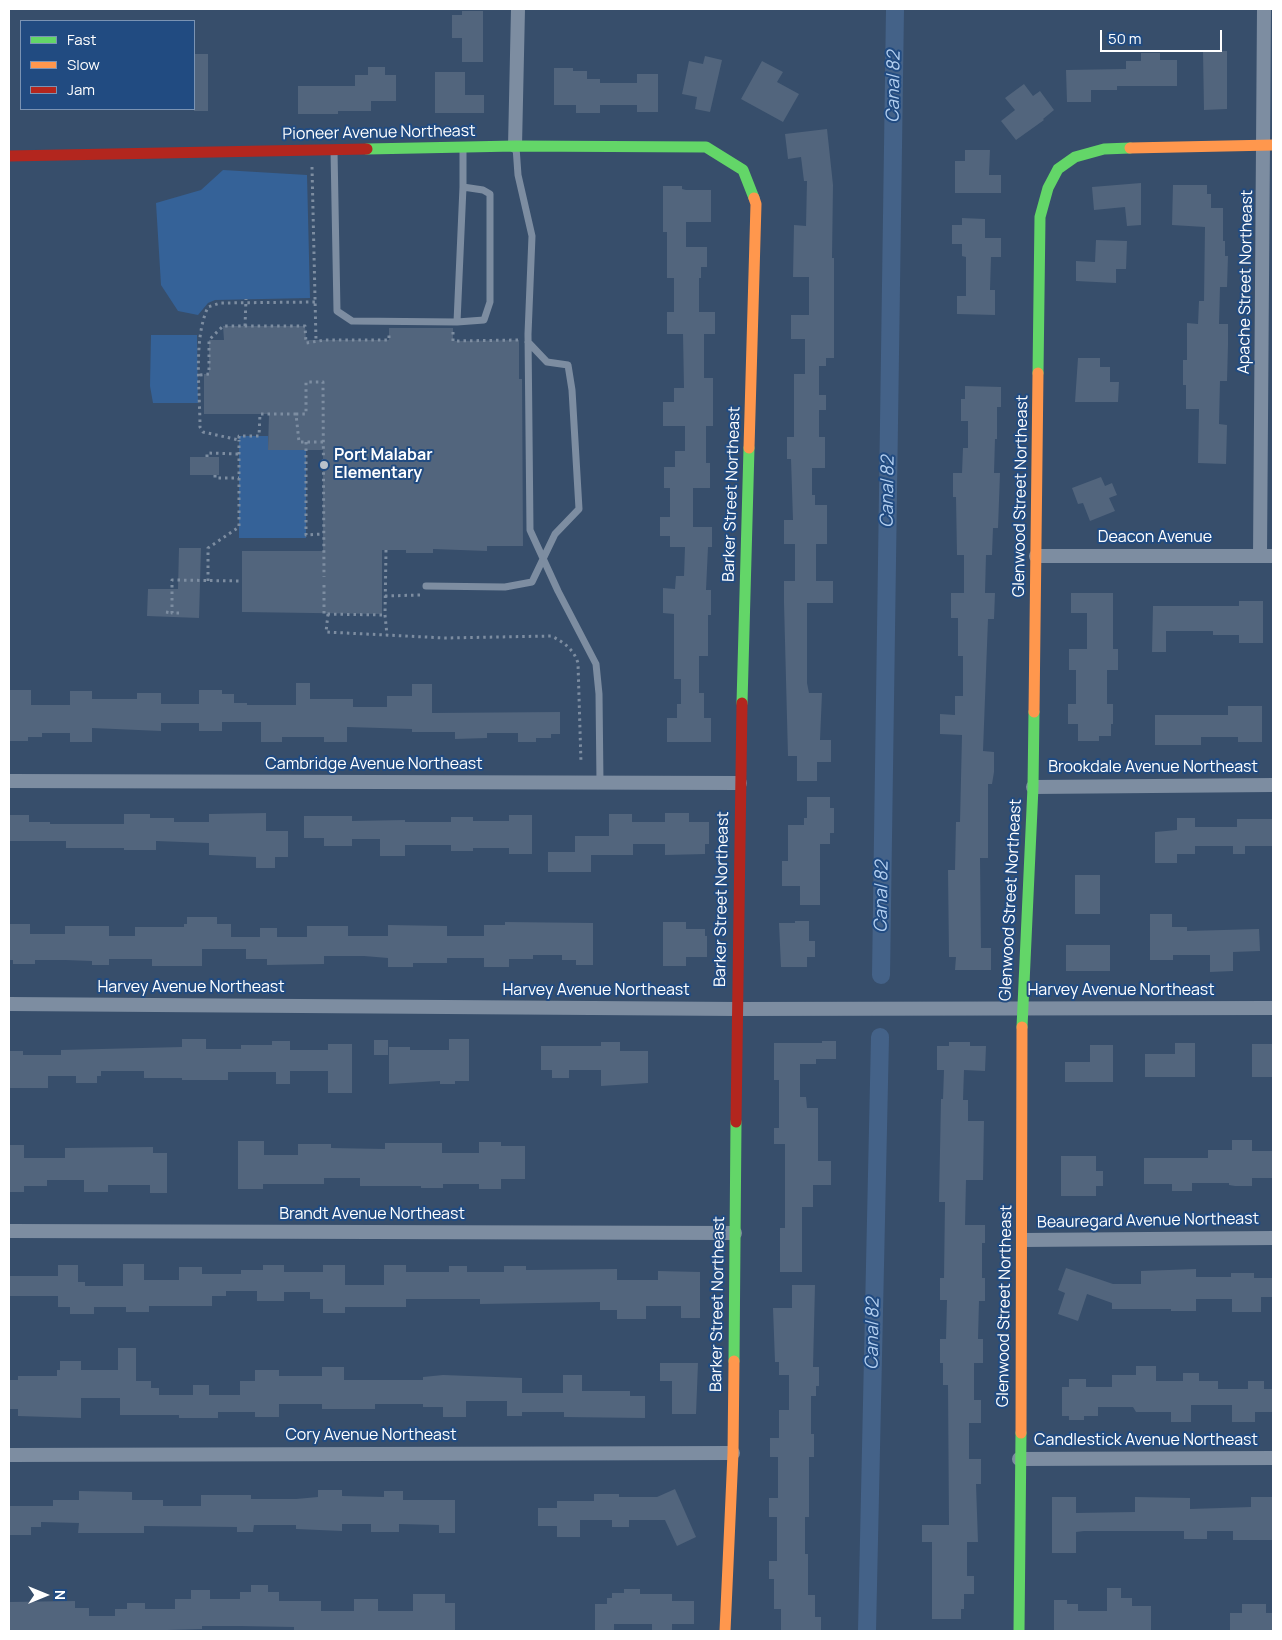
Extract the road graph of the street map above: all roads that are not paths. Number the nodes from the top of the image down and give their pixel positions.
1 (518, 9) edge
2 (1264, 9) edge
3 (1269, 145) edge
4 (516, 146) junction
5 (462, 147) junction
6 (334, 150) junction
7 (9, 156) edge
8 (742, 170) joint
9 (463, 187) junction
10 (455, 325) junction
11 (528, 341) junction
12 (1036, 556) junction
13 (1267, 556) edge
14 (544, 559) junction
15 (428, 586) road end
16 (9, 781) edge
17 (600, 783) junction
18 (740, 783) junction
19 (1273, 785) edge
20 (1033, 787) junction
21 (9, 1004) edge
22 (1273, 1008) edge
23 (1022, 1009) junction
24 (737, 1010) junction
25 (9, 1231) edge
26 (735, 1234) junction
27 (1273, 1238) edge
28 (1023, 1240) junction
29 (733, 1453) junction
30 (9, 1455) edge
31 (1273, 1458) edge
32 (1020, 1459) junction
33 (725, 1631) edge
34 (1019, 1631) edge

1 - 4 street
2 - 3 street, Apache Street Northeast
3 - 12 street, Glenwood Street Northeast
3 - 13 street, Apache Street Northeast
4 - 5 street, Pioneer Avenue Northeast
4 - 8 street, Pioneer Avenue Northeast
4 - 11 lane
5 - 6 street, Pioneer Avenue Northeast
5 - 9 lane
6 - 7 street, Pioneer Avenue Northeast
6 - 10 lane
8 - 18 street, Barker Street Northeast
9 - 10 lane
9 - 10 lane
11 - 14 lane
11 - 14 lane
12 - 13 street, Deacon Avenue
12 - 20 street, Glenwood Street Northeast
14 - 15 lane
14 - 17 lane
16 - 17 street, Cambridge Avenue Northeast
17 - 18 street, Cambridge Avenue Northeast
18 - 24 street, Barker Street Northeast
19 - 20 street, Brookdale Avenue Northeast
20 - 23 street, Glenwood Street Northeast
21 - 24 street, Harvey Avenue Northeast
22 - 23 street, Harvey Avenue Northeast
23 - 24 street, Harvey Avenue Northeast
23 - 28 street, Glenwood Street Northeast
24 - 26 street, Barker Street Northeast
25 - 26 street, Brandt Avenue Northeast
26 - 29 street, Barker Street Northeast
27 - 28 street, Beauregard Avenue Northeast
28 - 32 street, Glenwood Street Northeast
29 - 30 street, Cory Avenue Northeast
29 - 33 street, Barker Street Northeast
31 - 32 street, Candlestick Avenue Northeast
32 - 34 street, Glenwood Street Northeast

